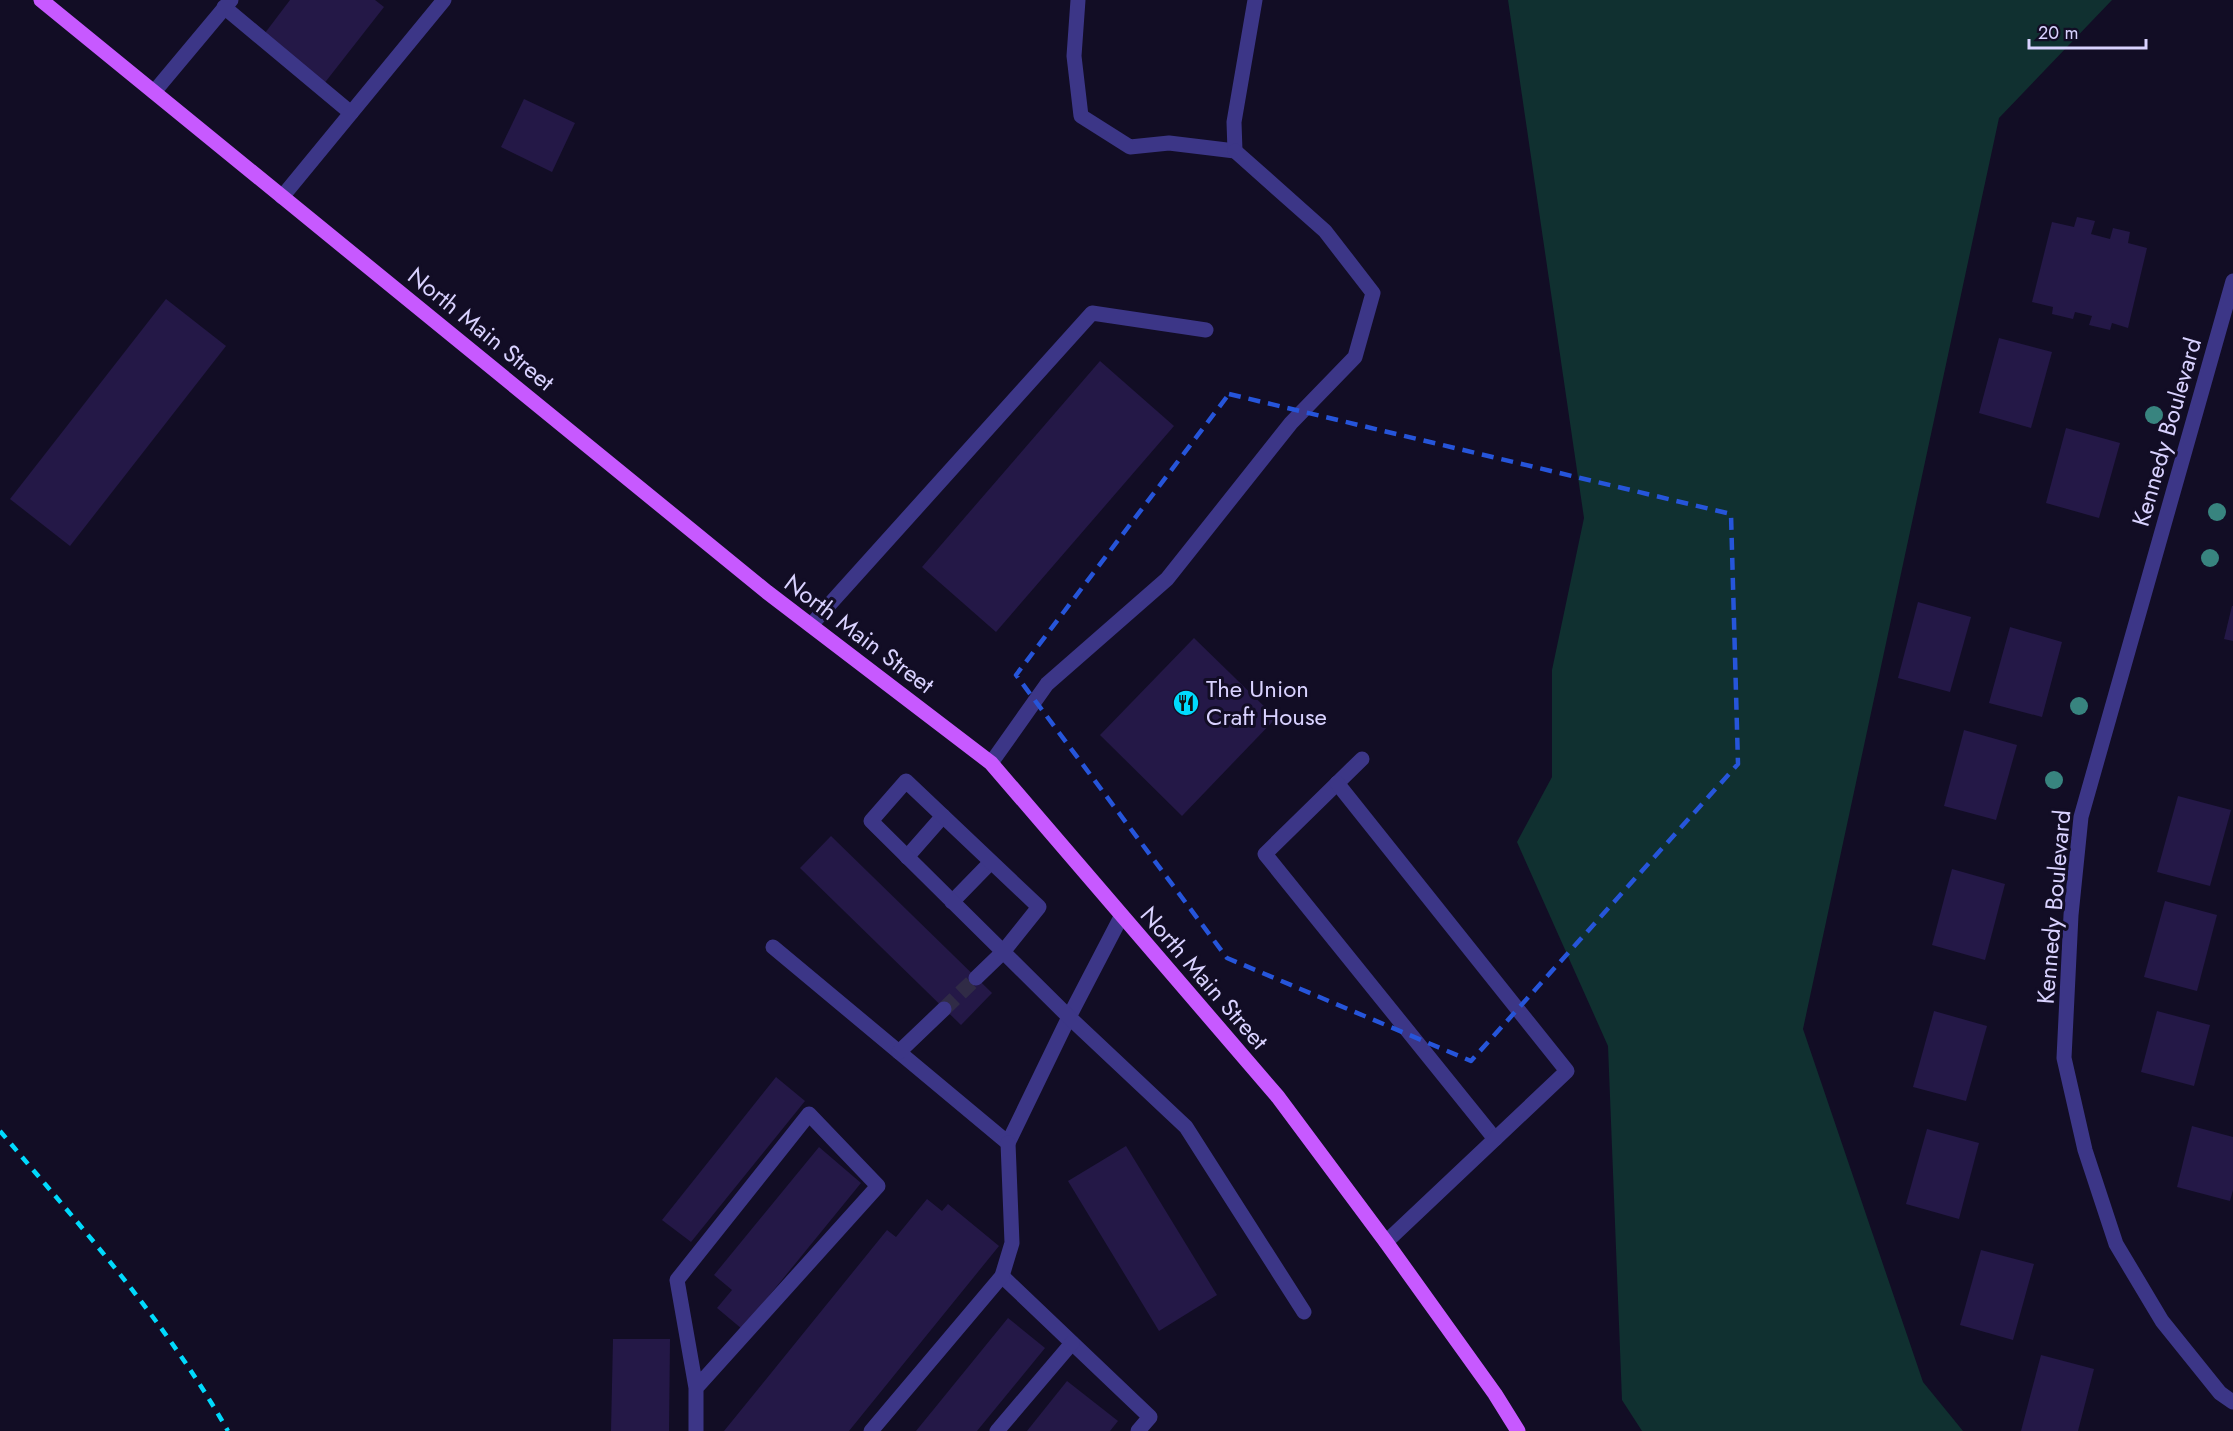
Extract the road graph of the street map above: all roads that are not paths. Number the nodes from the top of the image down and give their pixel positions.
1 (40, 0) edge
2 (1078, 0) edge
3 (1255, 0) edge
4 (437, 3) edge
5 (228, 4) edge
6 (154, 92) junction
7 (351, 113) junction
8 (1235, 151) junction
9 (282, 197) junction
10 (2233, 281) edge
11 (1206, 330) dead end
12 (811, 625) junction
13 (1362, 759) dead end
14 (991, 763) junction
15 (1337, 783) junction
16 (943, 816) junction
17 (907, 857) junction
18 (992, 862) junction
19 (952, 902) junction
20 (1121, 917) junction
21 (772, 947) dead end
22 (1003, 952) junction
23 (976, 978) tunnel mouth
24 (944, 1009) tunnel mouth
25 (1069, 1017) junction
26 (899, 1052) junction
27 (1495, 1139) junction
28 (1008, 1143) junction
29 (1386, 1242) junction
30 (1002, 1276) junction
31 (1304, 1312) dead end
32 (1072, 1342) junction
33 (696, 1388) junction
34 (2233, 1402) edge
35 (696, 1431) edge
36 (871, 1431) edge
37 (997, 1431) edge
38 (1138, 1431) edge
39 (1518, 1431) edge

1 - 6 main road, North Main Street
2 - 8 street
3 - 8 street
4 - 7 street
5 - 6 street
5 - 7 street
6 - 9 main road, North Main Street
7 - 9 street
8 - 14 street
9 - 12 main road, North Main Street
10 - 34 street, Kennedy Boulevard
11 - 12 street
12 - 14 main road, North Main Street
13 - 15 street
14 - 20 main road, North Main Street
15 - 27 street
15 - 27 street
16 - 17 street
16 - 17 street
16 - 18 street
17 - 19 street
18 - 19 street
18 - 22 street
19 - 22 street
20 - 25 street
20 - 29 main road, North Main Street
21 - 26 street
22 - 23 street
22 - 25 street
24 - 26 street
25 - 28 street
25 - 31 street
26 - 28 street
27 - 29 street
28 - 30 street
29 - 39 main road, North Main Street
30 - 32 street
30 - 36 street
32 - 37 street
32 - 38 street
33 - 33 street
33 - 35 street

